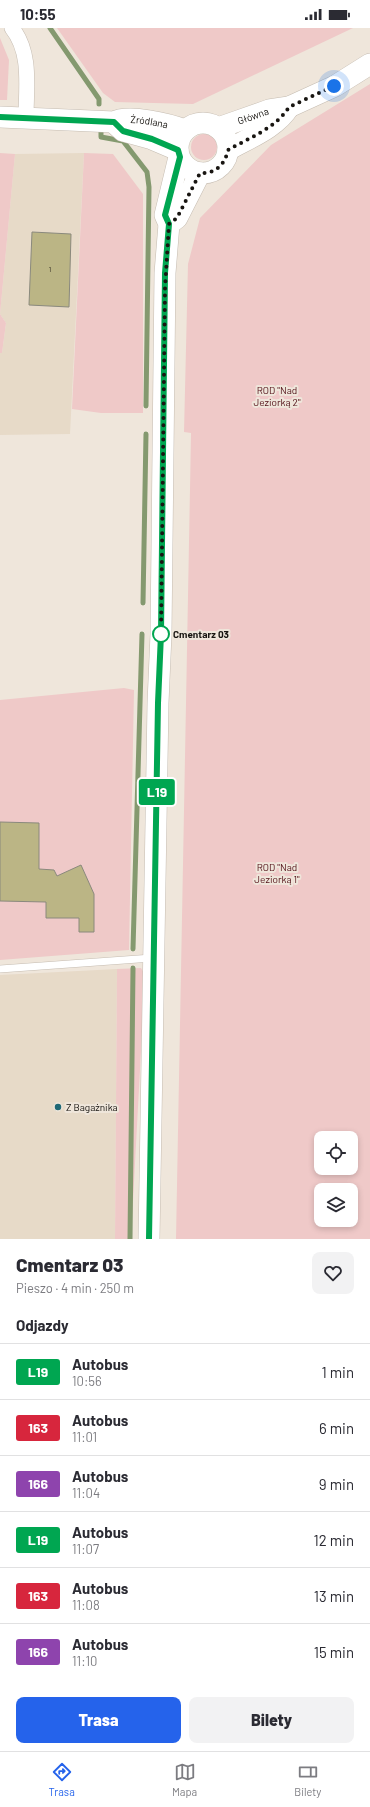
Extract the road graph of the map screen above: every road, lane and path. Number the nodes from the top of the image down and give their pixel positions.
1 (12, 28) edge
2 (370, 64) edge
3 (289, 107) junction
4 (0, 117) edge
5 (26, 118) junction
6 (114, 122) junction
7 (218, 128) junction
8 (185, 130) junction
9 (228, 150) junction
10 (179, 154) junction
11 (200, 173) junction
12 (169, 224) junction
13 (154, 957) junction
14 (0, 969) edge
15 (149, 1239) edge

1 - 5 street
2 - 3 street, Główna
3 - 7 street, Główna
3 - 9 street, Główna
4 - 5 street, Źródlana
5 - 6 street, Źródlana
6 - 8 street, Źródlana
6 - 10 street, Źródlana
7 - 8 street
7 - 9 street
8 - 10 street
9 - 11 street
10 - 11 street
10 - 12 street
11 - 12 street
12 - 13 street
13 - 14 lane
13 - 15 street

